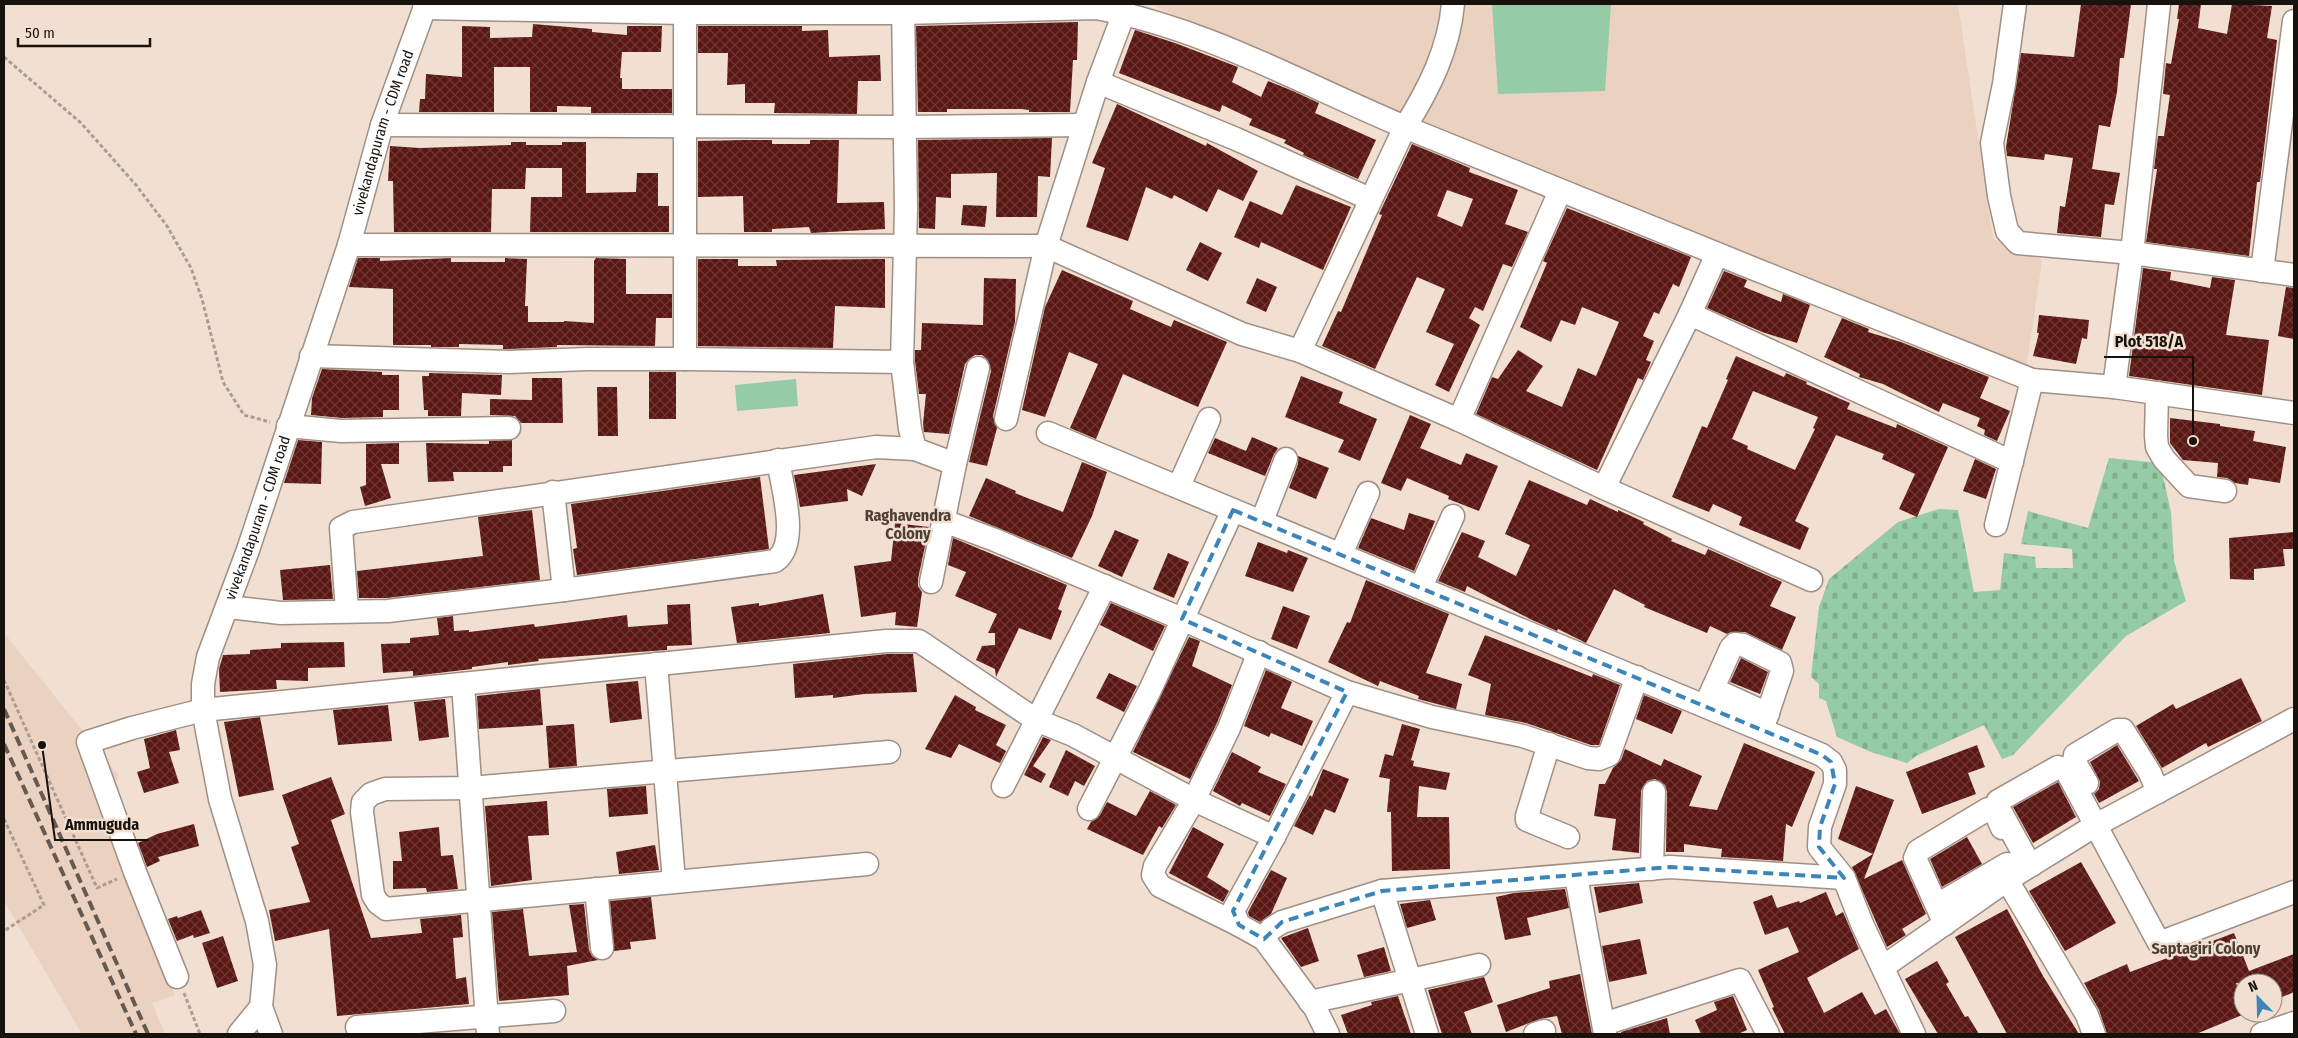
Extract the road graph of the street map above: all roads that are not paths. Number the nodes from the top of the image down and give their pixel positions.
1 (1453, 4) edge
2 (2014, 4) edge
3 (2159, 4) edge
4 (425, 6) edge
5 (685, 8) edge
6 (1124, 8) edge
7 (903, 9) edge
8 (2294, 21) edge
9 (1098, 82) junction
10 (382, 125) junction
11 (685, 125) junction
12 (1084, 125) junction
13 (904, 127) junction
14 (1404, 127) junction
15 (1560, 191) junction
16 (1370, 199) junction
17 (685, 244) junction
18 (349, 245) junction
19 (904, 246) junction
20 (1046, 246) junction
21 (2132, 253) junction
22 (1717, 254) junction
23 (2262, 271) junction
24 (2294, 275) edge
25 (1690, 314) junction
26 (1300, 351) junction
27 (311, 356) junction
28 (685, 359) junction
29 (902, 362) junction
30 (978, 368) dead end
31 (2032, 380) junction
32 (2114, 387) junction
33 (2157, 393) junction
34 (2294, 412) edge
35 (1006, 419) dead end
36 (1208, 419) dead end
37 (1459, 420) junction
38 (288, 426) junction
39 (509, 428) dead end
40 (1048, 433) dead end
41 (915, 449) junction
42 (1286, 458) dead end
43 (778, 460) junction
44 (2012, 462) junction
45 (954, 464) junction
46 (1179, 486) junction
47 (1604, 488) junction
48 (2225, 491) dead end
49 (553, 492) junction
50 (1368, 493) dead end
51 (1233, 510) junction
52 (1453, 516) dead end
53 (944, 521) junction
54 (1262, 521) junction
55 (1996, 525) dead end
56 (1342, 554) junction
57 (1811, 580) dead end
58 (931, 582) dead end
59 (1105, 586) junction
60 (1421, 588) junction
61 (564, 590) junction
62 (228, 607) junction
63 (347, 611) junction
64 (1182, 619) junction
65 (1259, 652) junction
66 (656, 664) junction
67 (1637, 677) junction
68 (463, 684) junction
69 (1347, 692) junction
70 (1709, 698) junction
71 (203, 710) junction
72 (2294, 719) edge
73 (1036, 720) junction
74 (1765, 722) junction
75 (1549, 744) junction
76 (889, 752) dead end
77 (1114, 757) junction
78 (663, 770) junction
79 (2155, 785) junction
80 (1003, 786) dead end
81 (471, 788) junction
82 (1654, 792) dead end
83 (1194, 800) junction
84 (1088, 809) dead end
85 (2099, 817) junction
86 (1274, 836) junction
87 (1568, 837) dead end
88 (867, 864) dead end
89 (2020, 866) junction
90 (1652, 869) junction
91 (1576, 876) junction
92 (1844, 878) junction
93 (674, 882) junction
94 (596, 889) junction
95 (1382, 891) junction
96 (2294, 892) edge
97 (479, 900) junction
98 (1941, 915) junction
99 (1239, 925) junction
100 (1264, 939) junction
101 (602, 948) dead end
102 (1479, 966) dead end
103 (1883, 967) junction
104 (177, 977) road end
105 (1410, 980) junction
106 (1310, 1002) junction
107 (261, 1007) junction
108 (554, 1011) dead end
109 (2294, 1023) edge
110 (488, 1025) edge
111 (357, 1027) dead end
112 (1604, 1029) edge
113 (239, 1034) edge
114 (271, 1034) edge
115 (1328, 1034) edge
116 (1427, 1034) edge
117 (1768, 1034) edge
118 (1914, 1034) edge
119 (2094, 1034) edge
120 (2262, 1034) edge

1 - 14 street
2 - 21 street
3 - 21 street
4 - 5 street
4 - 10 street, vivekandapuram - CDM road
5 - 7 street
5 - 11 street
6 - 7 street
6 - 9 street
6 - 14 street
7 - 13 street
8 - 23 street
9 - 12 street
9 - 16 street
10 - 11 street
10 - 18 street, vivekandapuram - CDM road
11 - 13 street
11 - 17 street
12 - 13 street
12 - 20 street
13 - 19 street
14 - 15 street
14 - 16 street
15 - 22 street
15 - 37 street
16 - 26 street
17 - 18 street
17 - 19 street
17 - 28 street
18 - 27 street, vivekandapuram - CDM road
19 - 20 street
19 - 29 street
20 - 26 street
20 - 35 street
21 - 23 street
21 - 32 street
22 - 25 street
22 - 31 street
23 - 24 street
25 - 44 street
25 - 47 street
26 - 37 street
27 - 28 street
27 - 38 street, vivekandapuram - CDM road
28 - 29 street
29 - 41 street
30 - 45 street
31 - 32 street
31 - 44 street
32 - 33 street
33 - 34 street
33 - 48 street
36 - 46 street
37 - 47 street
38 - 39 street
38 - 62 street, vivekandapuram - CDM road
40 - 46 street
41 - 43 street
41 - 45 street
42 - 54 street
43 - 49 street
43 - 61 street
44 - 55 street
45 - 53 street
46 - 51 street
47 - 57 street
49 - 61 street
49 - 63 street
50 - 56 street
51 - 54 street
51 - 64 street
52 - 60 street
53 - 58 street
53 - 59 street
54 - 56 street
56 - 60 street
59 - 64 street
59 - 73 street
60 - 67 street
61 - 63 street
62 - 63 street
62 - 71 street, vivekandapuram - CDM road
64 - 65 street
64 - 77 street
65 - 69 street
65 - 83 street
66 - 68 street
66 - 73 street
66 - 78 street
67 - 70 street
67 - 75 street
68 - 71 street
68 - 81 street
69 - 75 street
69 - 86 street
70 - 74 street
70 - 74 street
71 - 104 street
71 - 107 street, vivekandapuram - CDM road
72 - 79 street
73 - 77 street
73 - 80 street
74 - 92 street
75 - 87 street
76 - 78 street
77 - 83 street
77 - 84 street
78 - 81 street
78 - 93 street
79 - 85 street
79 - 85 street
81 - 97 street
81 - 97 street
82 - 90 street
83 - 86 street
83 - 99 street
85 - 89 street
85 - 89 street
85 - 96 street
86 - 99 street
88 - 93 street
89 - 98 street
89 - 98 street
89 - 119 street
90 - 91 street
90 - 92 street
91 - 95 street
91 - 112 street
92 - 103 street
93 - 94 street
94 - 97 street
94 - 101 street
95 - 100 street
95 - 105 street
97 - 110 street
98 - 103 street
99 - 100 street
100 - 106 street
102 - 105 street
103 - 118 street
105 - 106 street
105 - 116 street
106 - 115 street
107 - 113 street
107 - 114 street
108 - 110 street
109 - 120 street
110 - 111 street
112 - 117 street

